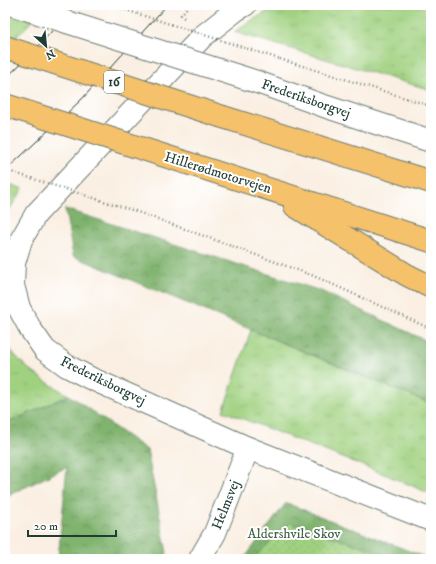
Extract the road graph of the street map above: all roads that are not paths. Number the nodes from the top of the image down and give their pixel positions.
1 (13, 5) edge
2 (245, 5) edge
3 (5, 47) edge
4 (5, 105) edge
5 (431, 140) edge
6 (431, 182) edge
7 (265, 188) junction
8 (431, 241) edge
9 (431, 287) edge
10 (248, 448) junction
11 (431, 520) edge
12 (200, 559) edge

1 - 5 street, Frederiksborgvej, bridge
2 - 10 street, Frederiksborgvej
3 - 6 highway, 16, bridge
4 - 7 highway, Hillerødmotorvejen, bridge
7 - 8 highway, Hillerødmotorvejen
7 - 9 highway
10 - 11 street, Frederiksborgvej
10 - 12 street, Helmsvej

